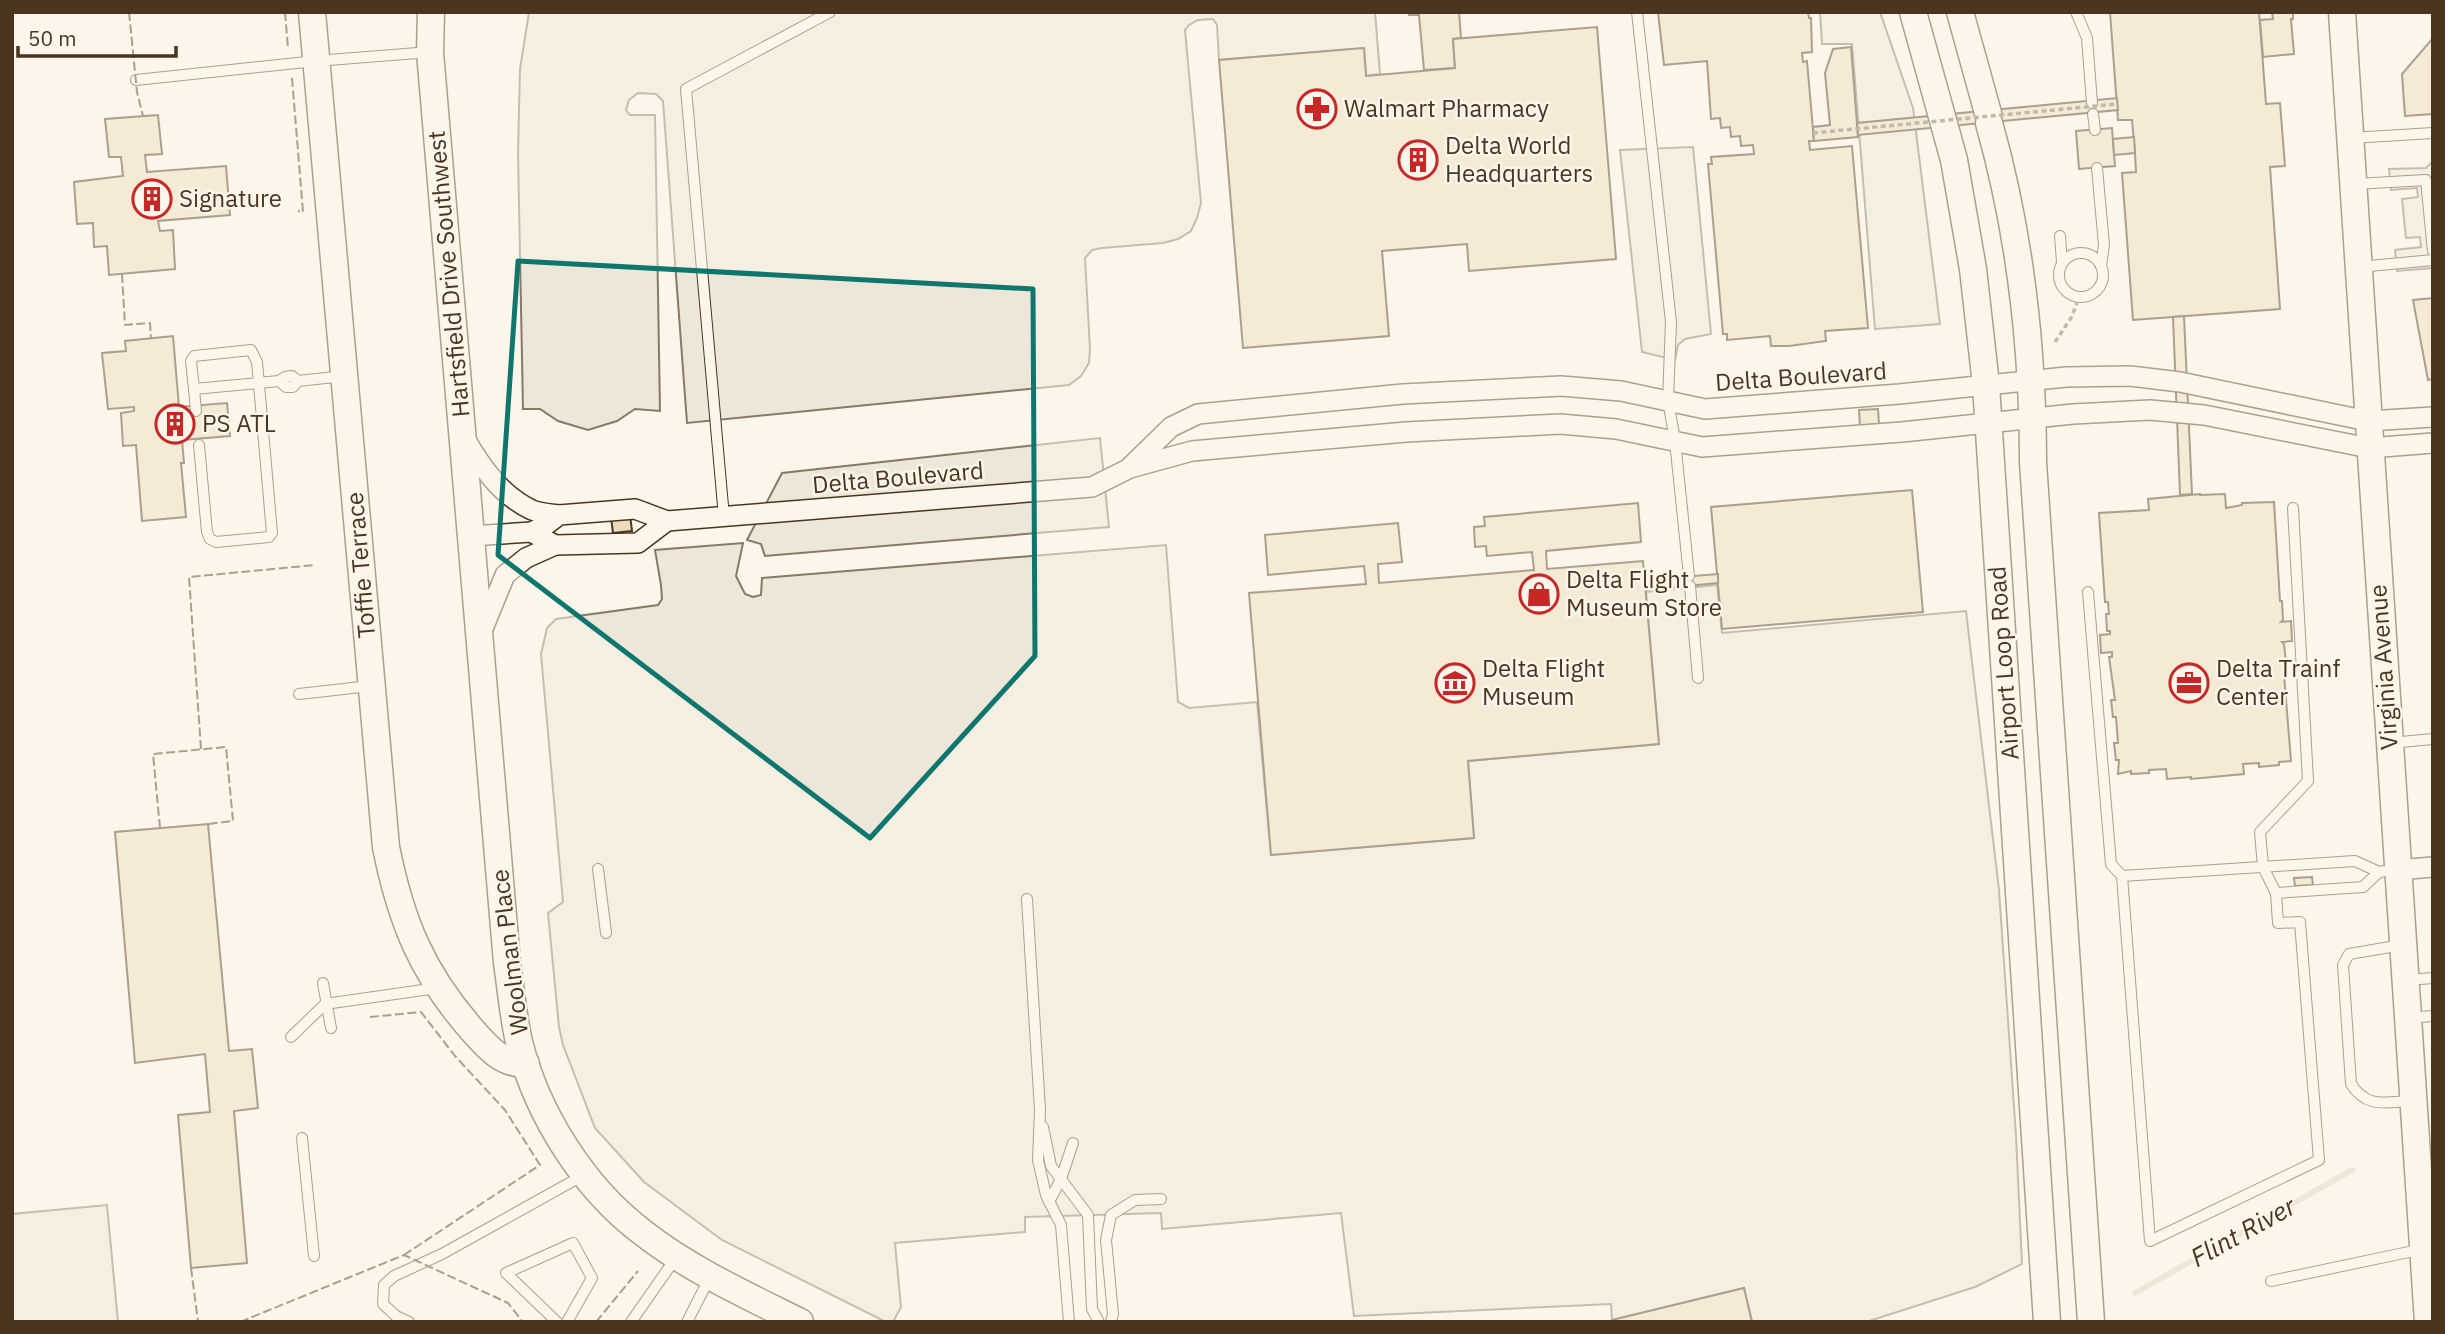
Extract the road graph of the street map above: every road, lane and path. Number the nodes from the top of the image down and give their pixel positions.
1 (312, 12) edge
2 (431, 12) edge
3 (830, 12) edge
4 (1637, 12) edge
5 (1913, 12) edge
6 (1960, 12) edge
7 (2076, 12) edge
8 (2342, 12) edge
9 (430, 52) junction
10 (316, 61) junction
11 (136, 80) dead end
12 (2117, 104) dead end
13 (2095, 130) dead end
14 (1813, 133) dead end
15 (2433, 133) edge
16 (2350, 138) junction
17 (2097, 167) dead end
18 (2429, 176) edge
19 (2353, 184) junction
20 (2060, 236) dead end
21 (2433, 251) edge
22 (2433, 260) edge
23 (2062, 262) junction
24 (2101, 265) junction
25 (2358, 267) junction
26 (2079, 298) junction
27 (2055, 342) dead end
28 (345, 376) junction
29 (2032, 380) junction
30 (260, 383) junction
31 (1986, 385) junction
32 (194, 389) junction
33 (1668, 400) junction
34 (196, 411) dead end
35 (2433, 417) edge
36 (2034, 419) junction
37 (2368, 421) junction
38 (1989, 423) junction
39 (463, 435) junction
40 (1675, 441) junction
41 (2433, 443) edge
42 (199, 444) dead end
43 (2369, 448) junction
44 (1129, 468) junction
45 (2293, 508) dead end
46 (559, 515) junction
47 (724, 517) junction
48 (667, 521) junction
49 (531, 532) junction
50 (471, 536) junction
51 (555, 545) junction
52 (2088, 592) dead end
53 (480, 635) junction
54 (1698, 678) dead end
55 (371, 685) junction
56 (299, 694) dead end
57 (2433, 739) edge
58 (2389, 743) junction
59 (2263, 867) junction
60 (2433, 867) edge
61 (598, 869) dead end
62 (2388, 871) junction
63 (2122, 876) junction
64 (2276, 893) junction
65 (1027, 899) dead end
66 (607, 933) dead end
67 (2403, 945) junction
68 (2433, 978) edge
69 (2406, 980) junction
70 (323, 983) dead end
71 (438, 988) junction
72 (326, 1004) junction
73 (2420, 1017) edge
74 (331, 1028) dead end
75 (291, 1037) dead end
76 (526, 1064) junction
77 (2413, 1101) junction
78 (1040, 1110) junction
79 (302, 1138) dead end
80 (1073, 1143) dead end
81 (586, 1174) junction
82 (1061, 1179) junction
83 (1161, 1199) dead end
84 (1049, 1202) junction
85 (2426, 1236) edge
86 (677, 1255) junction
87 (314, 1256) dead end
88 (710, 1276) junction
89 (2271, 1281) dead end
90 (409, 1322) edge
91 (557, 1322) edge
92 (567, 1322) edge
93 (631, 1322) edge
94 (687, 1322) edge
95 (800, 1322) edge
96 (1069, 1322) edge
97 (1099, 1322) edge
98 (1111, 1322) edge
99 (2047, 1322) edge
100 (2091, 1322) edge
101 (2428, 1322) edge

1 - 10 main road, Toffie Terrace
2 - 9 main road, Hartsfield Drive Southwest
3 - 47 lane
4 - 33 lane
5 - 31 main road, Airport Loop Road
6 - 29 main road, Airport Loop Road
7 - 13 lane
8 - 16 main road, Virginia Avenue
9 - 10 lane
9 - 39 main road, Hartsfield Drive Southwest
10 - 11 lane
10 - 28 main road, Toffie Terrace
12 - 14 path, bridge
15 - 16 lane
16 - 19 main road, Virginia Avenue
17 - 24 lane
18 - 19 lane
18 - 21 lane
19 - 25 main road, Virginia Avenue
20 - 23 lane
22 - 25 lane
23 - 24 lane
23 - 26 lane
24 - 26 lane
25 - 37 main road, Virginia Avenue
26 - 27 path
28 - 30 lane
28 - 55 main road, Toffie Terrace
29 - 31 street, Delta Boulevard
29 - 36 main road, Airport Loop Road
29 - 37 street, Delta Boulevard
30 - 32 lane
30 - 32 lane
30 - 42 lane
31 - 33 street, Delta Boulevard
31 - 38 main road, Airport Loop Road
32 - 34 lane
33 - 40 lane
33 - 44 street, Delta Boulevard
35 - 37 street, Delta Boulevard
36 - 38 street, Delta Boulevard
36 - 43 street, Delta Boulevard
36 - 100 main road, Airport Loop Road
37 - 43 main road, Virginia Avenue
38 - 40 street, Delta Boulevard
38 - 99 main road, Airport Loop Road
39 - 46 street
39 - 50 main road, Hartsfield Drive Southwest
40 - 44 street, Delta Boulevard
40 - 54 lane
41 - 43 street, Delta Boulevard
43 - 58 main road, Virginia Avenue
44 - 47 street, Delta Boulevard
45 - 59 lane
46 - 48 street, Delta Boulevard
46 - 49 street, Delta Boulevard
47 - 48 street, Delta Boulevard
48 - 51 street
49 - 50 street, Delta Boulevard
49 - 51 street
50 - 53 main road, Woolman Place
51 - 53 street
52 - 63 lane
53 - 76 main road, Woolman Place
55 - 56 lane
55 - 71 main road, Toffie Terrace
57 - 58 lane
58 - 62 main road, Virginia Avenue
59 - 62 lane
59 - 63 lane
59 - 64 lane
60 - 62 street
61 - 66 lane
62 - 64 lane
62 - 67 main road, Virginia Avenue
63 - 64 lane
65 - 78 lane
67 - 69 main road, Virginia Avenue
67 - 77 lane
68 - 69 lane
69 - 73 main road, Virginia Avenue
70 - 72 lane
71 - 72 lane
71 - 76 main road, Toffie Terrace
72 - 74 lane
72 - 75 lane
73 - 77 main road, Virginia Avenue
76 - 81 main road, Woolman Place
77 - 85 main road, Virginia Avenue
78 - 82 lane
78 - 84 lane
79 - 87 lane
80 - 82 lane
81 - 86 main road, Woolman Place
81 - 90 lane
82 - 84 lane
82 - 97 lane
83 - 98 lane
84 - 96 lane
85 - 89 lane
85 - 101 main road, Virginia Avenue
86 - 88 main road, Woolman Place
86 - 93 lane
88 - 94 lane
88 - 95 main road, Woolman Place
91 - 92 lane

